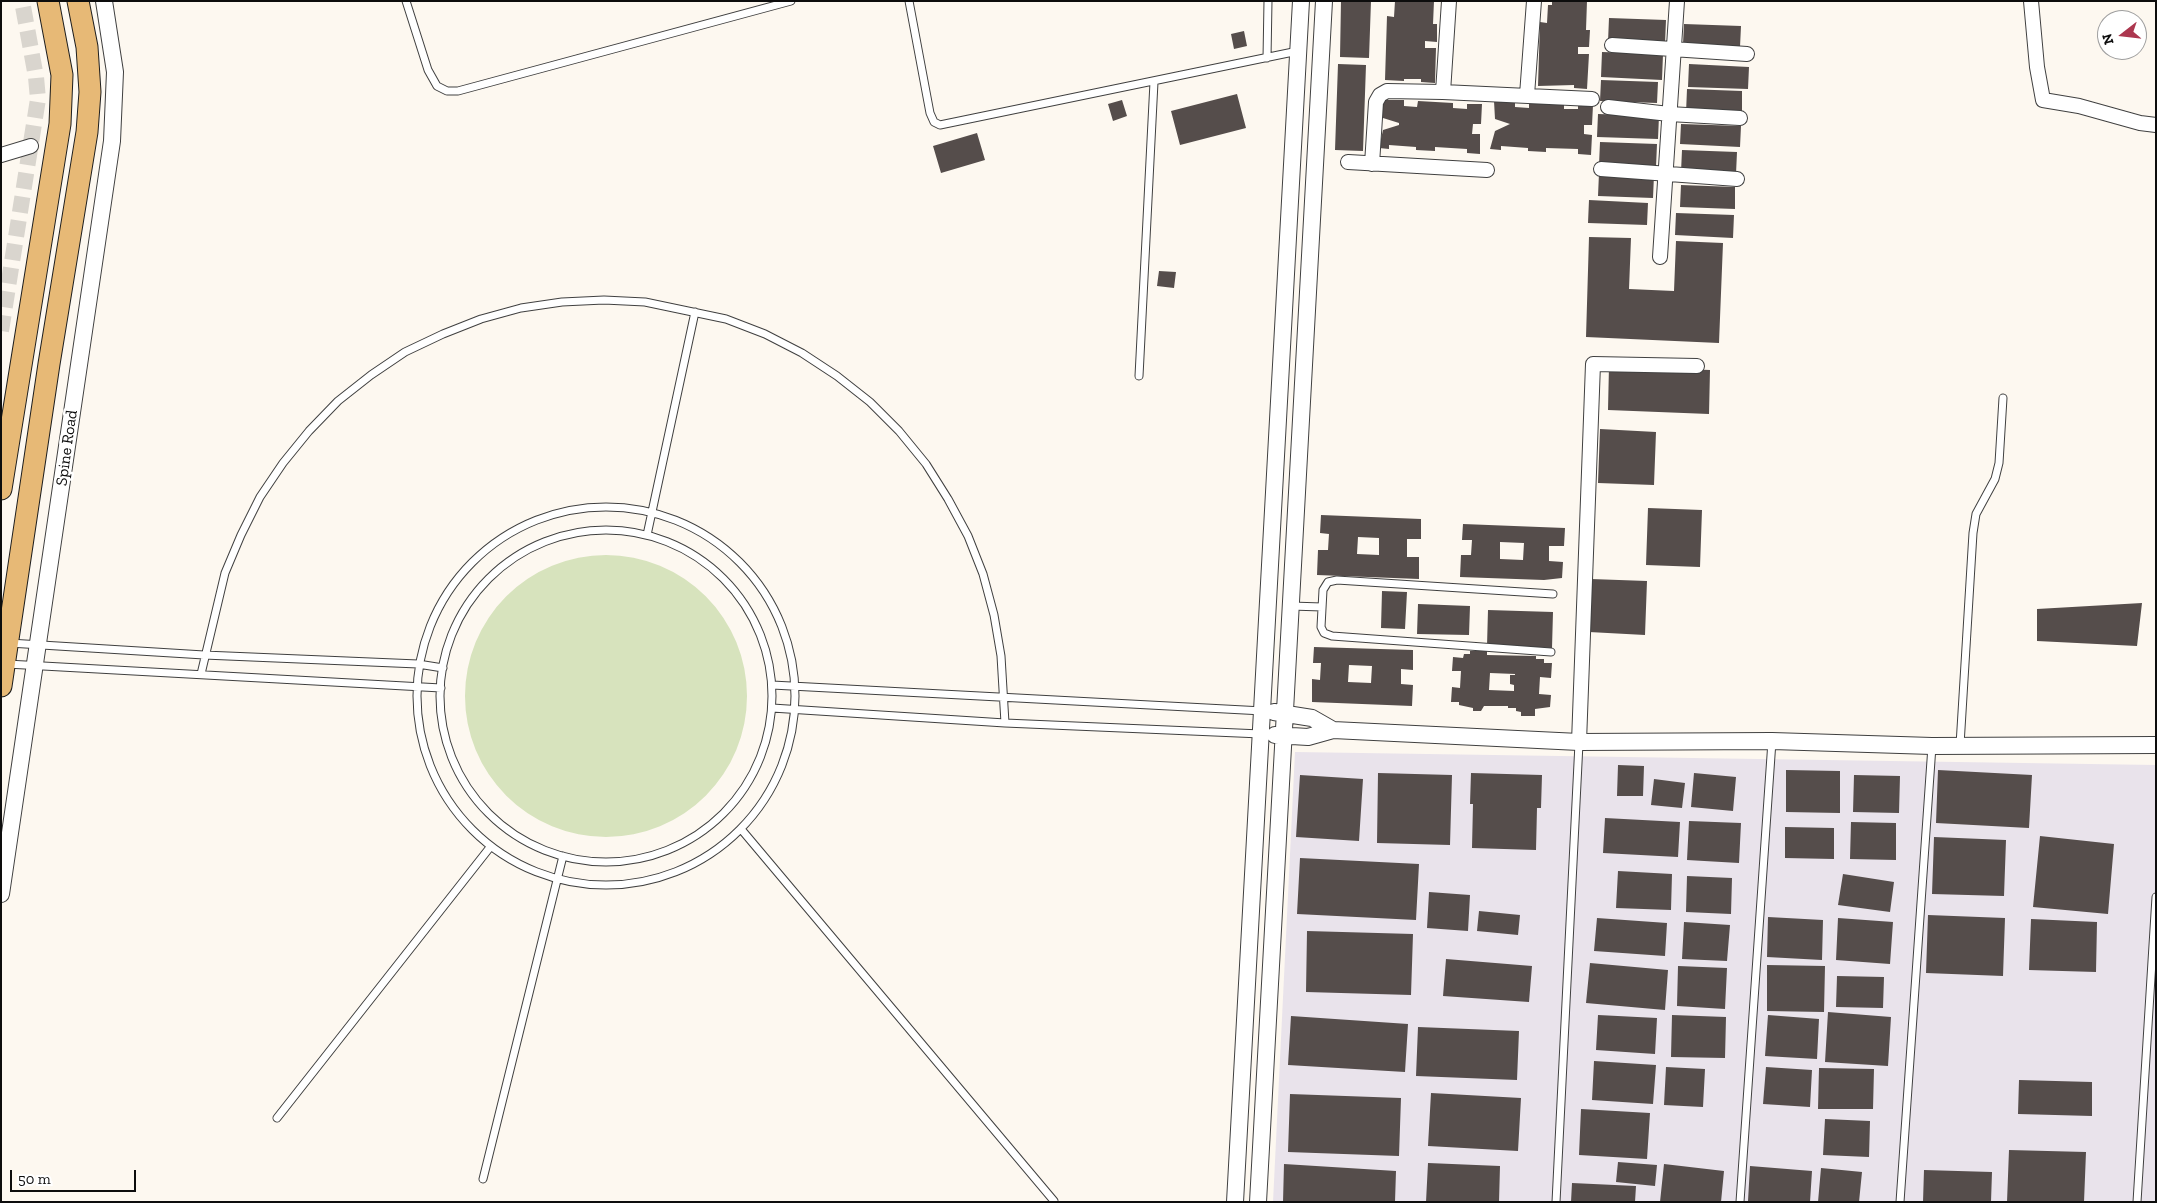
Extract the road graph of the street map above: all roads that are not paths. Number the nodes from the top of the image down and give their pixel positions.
1 (48, 1) edge
2 (78, 1) edge
3 (104, 1) edge
4 (406, 1) edge
5 (791, 1) edge
6 (909, 1) edge
7 (1268, 1) edge
8 (1301, 1) edge
9 (1324, 1) edge
10 (1449, 1) edge
11 (1534, 1) edge
12 (1677, 1) edge
13 (2031, 1) edge
14 (1612, 46) dead end
15 (1674, 50) junction
16 (1298, 51) junction
17 (1747, 54) dead end
18 (1267, 58) junction
19 (1154, 82) junction
20 (1443, 92) junction
21 (1527, 95) junction
22 (1592, 99) dead end
23 (1608, 107) dead end
24 (1669, 114) junction
25 (1740, 118) dead end
26 (2156, 125) edge
27 (31, 146) dead end
28 (1, 155) edge
29 (1348, 162) dead end
30 (1372, 164) junction
31 (1602, 169) dead end
32 (1487, 170) dead end
33 (1665, 172) junction
34 (1737, 179) dead end
35 (1660, 257) dead end
36 (695, 312) junction
37 (1698, 366) dead end
38 (1139, 376) dead end
39 (2003, 398) dead end
40 (1, 489) edge
41 (653, 512) junction
42 (647, 534) junction
43 (1553, 594) dead end
44 (1291, 606) junction
45 (1322, 607) junction
46 (5, 642) edge
47 (38, 644) junction
48 (1551, 652) dead end
49 (204, 655) junction
50 (3, 663) edge
51 (418, 664) junction
52 (36, 665) junction
53 (443, 668) junction
54 (201, 674) junction
55 (772, 685) junction
56 (1, 686) edge
57 (416, 686) junction
58 (794, 686) junction
59 (441, 688) junction
60 (1004, 698) junction
61 (772, 708) junction
62 (794, 709) junction
63 (1263, 711) junction
64 (1285, 712) junction
65 (1005, 723) junction
66 (1333, 730) junction
67 (1261, 734) junction
68 (1284, 735) junction
69 (1772, 741) junction
70 (1579, 742) junction
71 (2156, 745) edge
72 (1932, 746) junction
73 (1960, 746) junction
74 (741, 829) junction
75 (491, 846) junction
76 (563, 856) junction
77 (558, 879) junction
78 (1, 894) edge
79 (2156, 897) edge
80 (277, 1118) dead end
81 (483, 1179) dead end
82 (1054, 1202) edge
83 (1235, 1202) edge
84 (1258, 1202) edge
85 (1556, 1202) edge
86 (1740, 1202) edge
87 (1900, 1202) edge
88 (2137, 1202) edge

1 - 40 main road
2 - 46 main road, Spine Road
3 - 47 street, Spine Road
4 - 5 lane
6 - 19 lane
7 - 18 lane
8 - 16 street
9 - 44 street
10 - 20 street
11 - 21 street
12 - 15 street
13 - 26 street
14 - 15 street
15 - 17 street
15 - 24 street
16 - 18 lane
16 - 63 street
18 - 19 lane
19 - 38 lane
20 - 21 street
20 - 30 street
21 - 22 street
23 - 24 street
24 - 25 street
24 - 33 street
27 - 28 street
29 - 30 street
30 - 32 street
31 - 33 street
33 - 34 street
33 - 35 street
36 - 41 lane
36 - 49 lane
36 - 60 lane
37 - 70 street
39 - 73 lane
41 - 42 lane
41 - 51 lane
41 - 58 lane
42 - 53 lane
42 - 55 lane
43 - 45 lane
44 - 45 lane
44 - 64 street
45 - 48 lane
46 - 47 lane
46 - 50 main road, Spine Road
47 - 49 lane
47 - 52 street, Spine Road
49 - 51 lane
49 - 54 lane
50 - 52 lane
50 - 56 main road, Spine Road
51 - 53 lane
51 - 57 lane
52 - 54 lane
52 - 78 street, Spine Road
53 - 59 lane
54 - 57 lane
55 - 58 lane
55 - 61 lane
57 - 59 lane
57 - 75 lane
58 - 60 lane
58 - 62 lane
59 - 76 lane
60 - 63 lane
60 - 65 lane
61 - 62 lane
61 - 76 lane
62 - 65 lane
62 - 74 lane
63 - 64 street
63 - 67 street
64 - 66 street
64 - 68 street
65 - 67 lane
66 - 68 street
66 - 70 street
67 - 68 street
67 - 83 street
68 - 84 street
69 - 70 street
69 - 72 street
69 - 86 lane
70 - 85 lane
71 - 73 street
72 - 73 street
72 - 87 lane
74 - 77 lane
74 - 82 lane
75 - 77 lane
75 - 80 lane
76 - 77 lane
77 - 81 lane
79 - 88 lane

